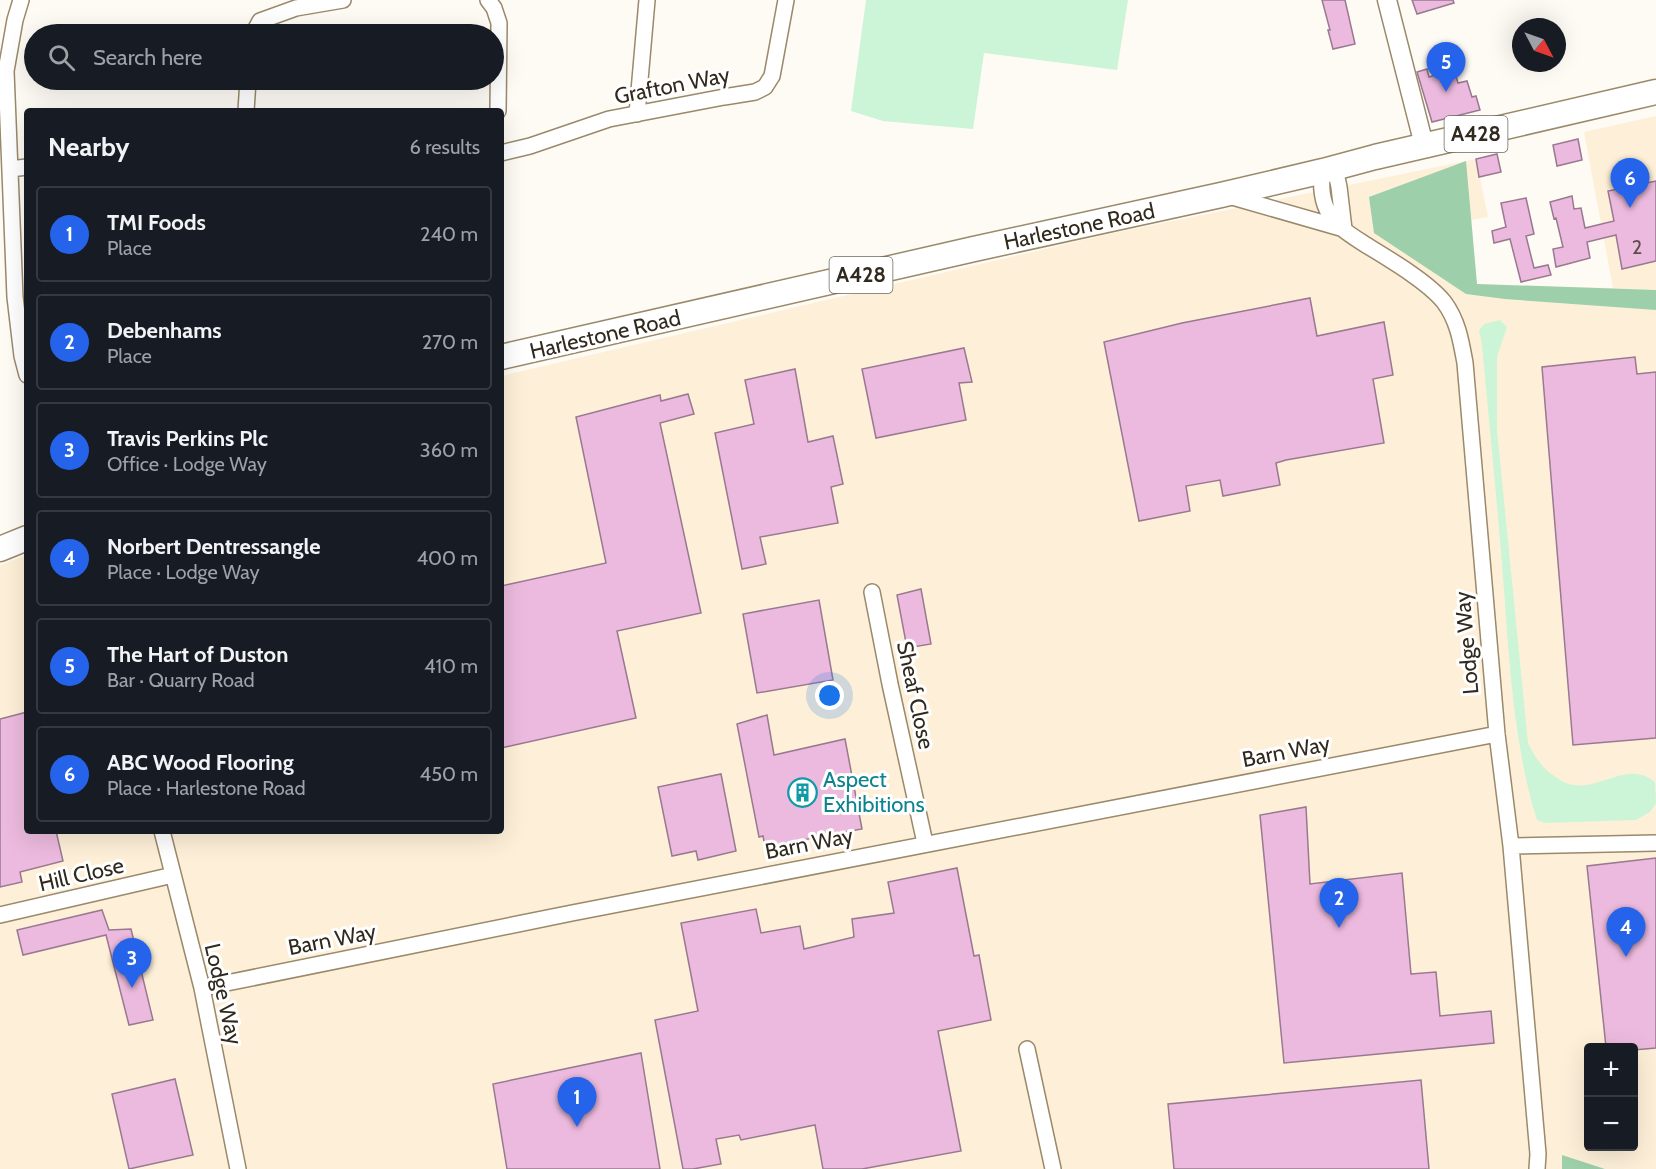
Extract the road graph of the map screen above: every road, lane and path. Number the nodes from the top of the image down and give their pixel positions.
1 (21, 0) edge
2 (343, 0) edge
3 (488, 0) edge
4 (647, 0) edge
5 (786, 0) edge
6 (1387, 0) edge
7 (258, 24) edge
8 (500, 24) edge
9 (3, 71) edge
10 (247, 90) edge
11 (498, 90) edge
12 (1656, 92) edge
13 (246, 108) edge
14 (498, 108) edge
15 (636, 114) junction
16 (1424, 145) junction
17 (504, 152) edge
18 (24, 167) edge
19 (10, 169) junction
20 (1329, 169) junction
21 (1221, 195) junction
22 (1344, 230) junction
23 (504, 356) edge
24 (24, 364) edge
25 (24, 539) edge
26 (0, 549) edge
27 (872, 592) dead end
28 (1497, 734) junction
29 (163, 834) edge
30 (925, 843) junction
31 (1656, 843) edge
32 (1511, 846) junction
33 (173, 875) junction
34 (0, 915) edge
35 (202, 988) junction
36 (1027, 1049) dead end
37 (238, 1169) edge
38 (1053, 1169) edge
39 (1537, 1169) edge

1 - 9 street
2 - 7 street
3 - 8 street
4 - 15 street
5 - 15 street, Grafton Way
6 - 16 street
9 - 19 street
10 - 13 street
11 - 14 street
12 - 16 main road, Harlestone Road / A428
15 - 17 street, Grafton Way
16 - 20 main road, Harlestone Road / A428
18 - 19 street
19 - 24 street
20 - 21 main road, Harlestone Road / A428
20 - 22 street
21 - 22 street
21 - 23 main road, Harlestone Road / A428
22 - 28 street, Lodge Way
25 - 26 main road
27 - 30 street, Sheaf Close
28 - 30 street, Barn Way
28 - 32 street, Lodge Way
29 - 33 street, Lodge Way
30 - 35 street, Barn Way
31 - 32 street
32 - 39 street, Lodge Way
33 - 34 street, Hill Close
33 - 35 street, Lodge Way
35 - 37 street, Lodge Way
36 - 38 street

